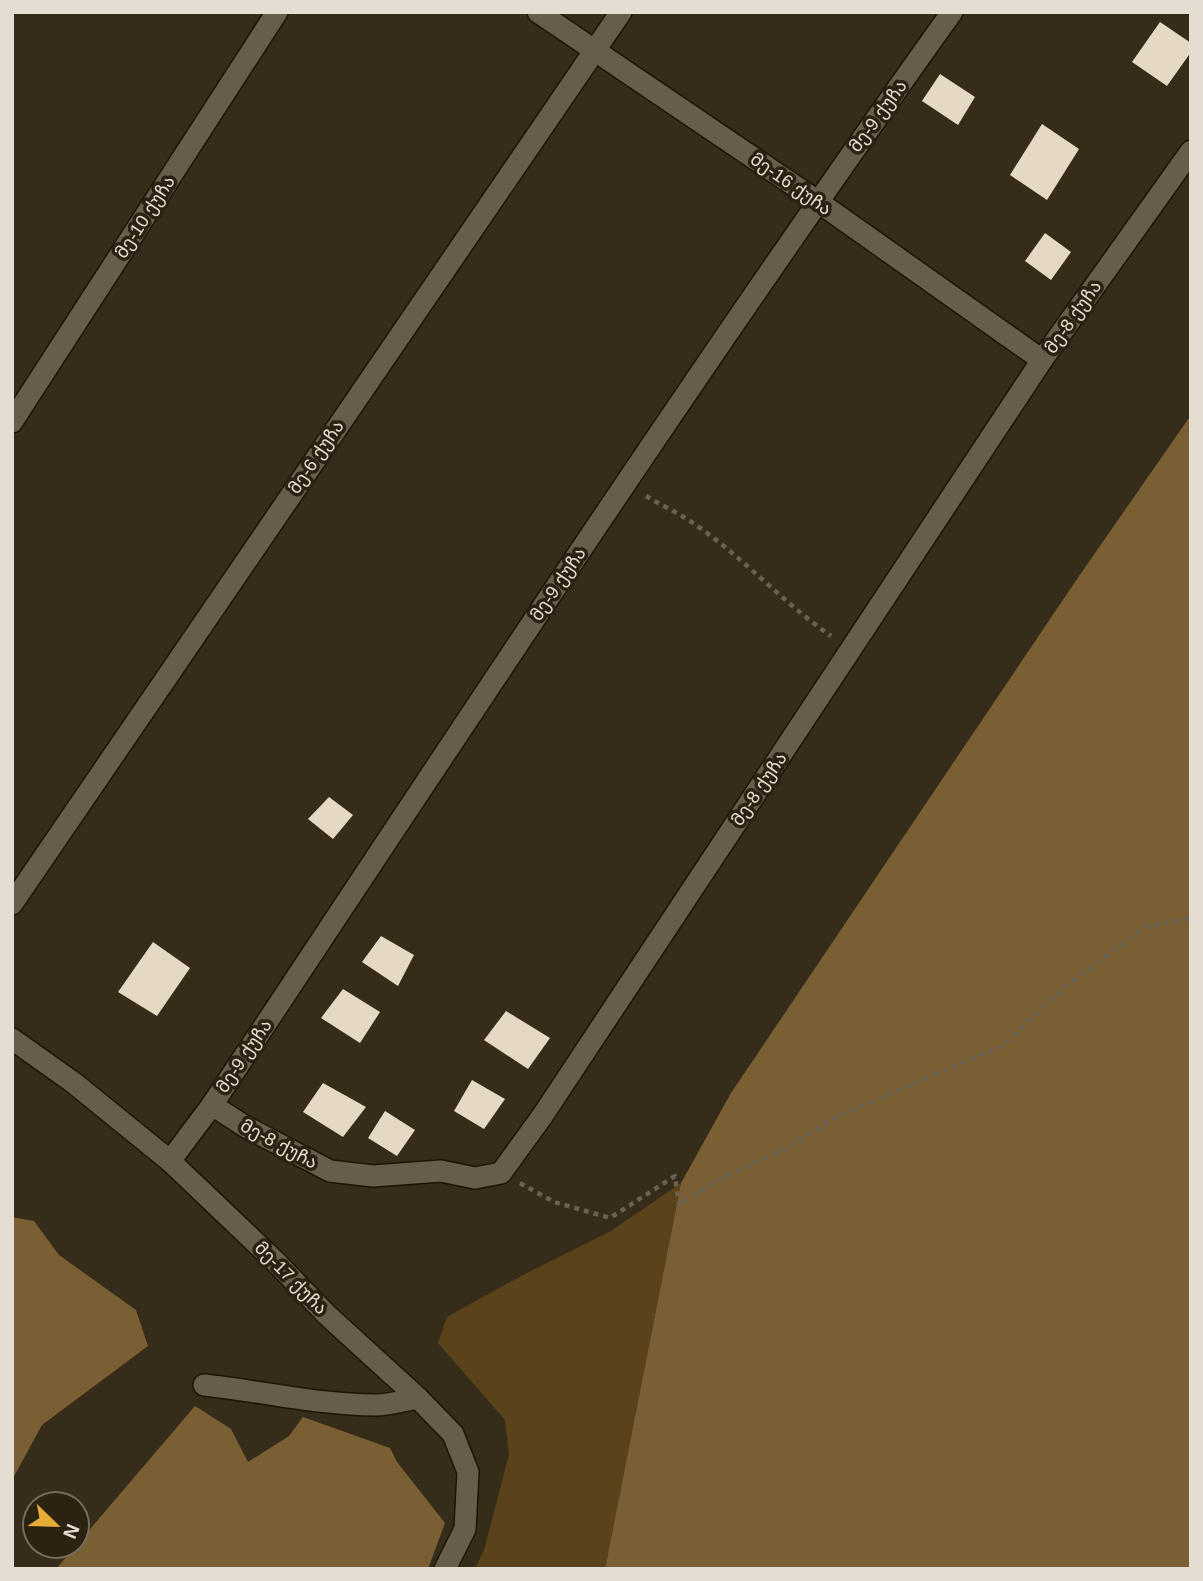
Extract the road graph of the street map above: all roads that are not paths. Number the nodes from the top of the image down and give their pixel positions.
1 (277, 12) edge
2 (538, 12) edge
3 (621, 12) edge
4 (952, 12) edge
5 (594, 49) junction
6 (1191, 150) edge
7 (817, 201) junction
8 (1042, 360) junction
9 (12, 422) edge
10 (12, 904) edge
11 (12, 1039) edge
12 (212, 1105) junction
13 (170, 1161) junction
14 (204, 1385) dead end
15 (418, 1398) junction
16 (445, 1569) edge

1 - 9 street, მე-10 ქუჩა
2 - 5 street, მე-16 ქუჩა
3 - 5 street, მე-6 ქუჩა
4 - 7 street, მე-9 ქუჩა
5 - 7 street, მე-16 ქუჩა
5 - 10 street, მე-6 ქუჩა
6 - 8 street, მე-8 ქუჩა
7 - 8 street, მე-16 ქუჩა
7 - 12 street, მე-9 ქუჩა
8 - 12 street, მე-8 ქუჩა
11 - 13 street, მე-17 ქუჩა
12 - 13 street, მე-9 ქუჩა
13 - 15 street, მე-17 ქუჩა
14 - 15 street
15 - 16 street, მე-17 ქუჩა

